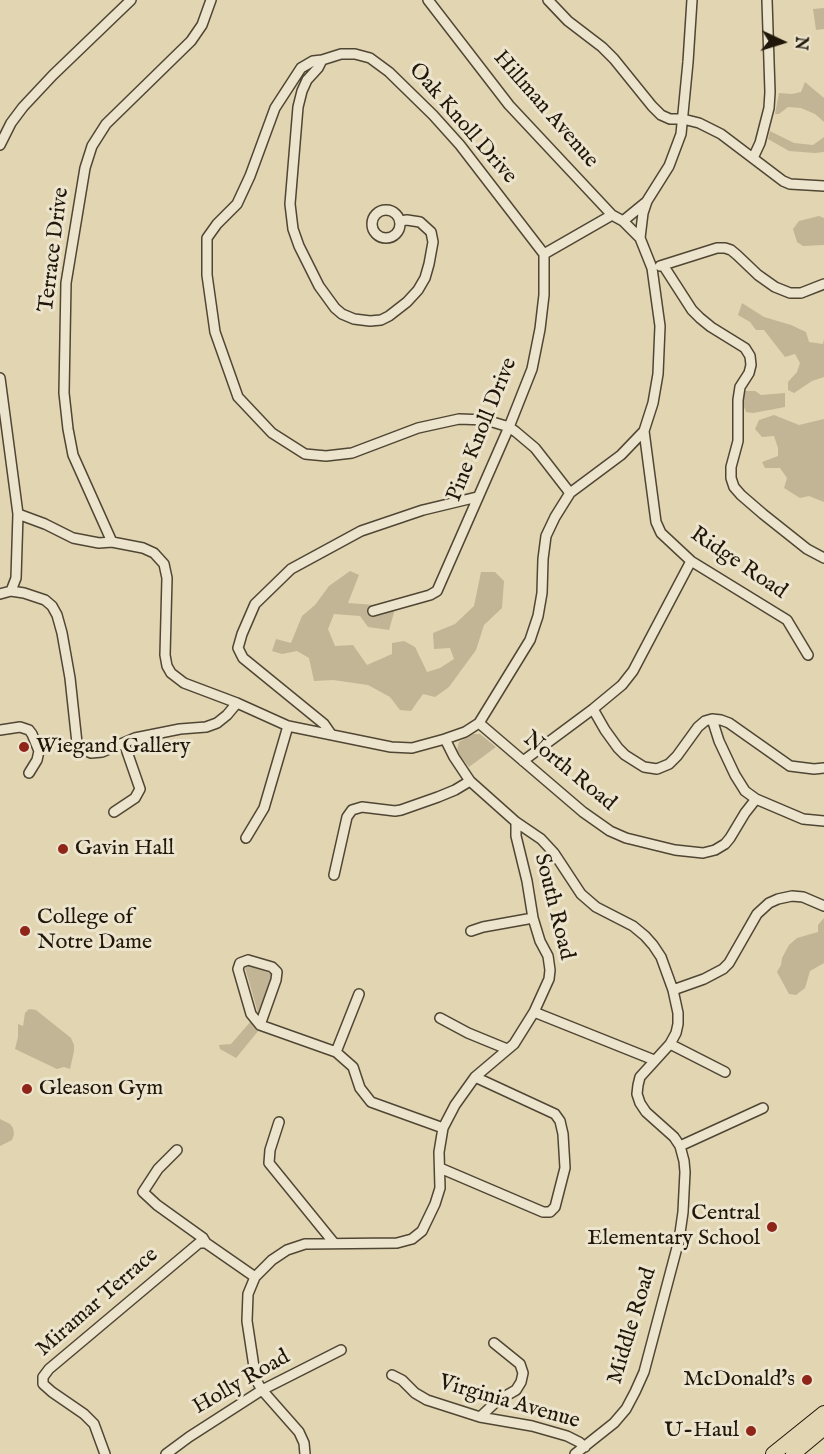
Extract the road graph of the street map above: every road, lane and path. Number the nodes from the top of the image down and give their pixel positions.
1 (131, 0) edge
2 (210, 0) edge
3 (428, 0) edge
4 (548, 0) edge
5 (692, 0) edge
6 (767, 0) edge
7 (322, 60) junction
8 (683, 118) junction
9 (0, 145) edge
10 (753, 158) junction
11 (824, 186) edge
12 (647, 201) junction
13 (612, 215) junction
14 (400, 221) dead end
15 (623, 221) junction
16 (640, 238) junction
17 (544, 254) junction
18 (663, 265) junction
19 (652, 268) junction
20 (824, 284) edge
21 (0, 378) edge
22 (509, 427) junction
23 (644, 431) junction
24 (628, 448) junction
25 (646, 454) junction
26 (570, 493) junction
27 (477, 497) junction
28 (18, 514) junction
29 (112, 542) junction
30 (824, 558) edge
31 (692, 561) junction
32 (11, 591) junction
33 (0, 594) edge
34 (374, 610) dead end
35 (808, 656) dead end
36 (237, 703) junction
37 (593, 708) junction
38 (712, 719) junction
39 (479, 723) junction
40 (288, 726) junction
41 (0, 730) edge
42 (331, 734) junction
43 (445, 740) junction
44 (124, 743) junction
45 (523, 761) junction
46 (824, 768) edge
47 (29, 773) dead end
48 (470, 781) junction
49 (756, 799) junction
50 (114, 812) dead end
51 (824, 821) edge
52 (516, 822) junction
53 (246, 838) dead end
54 (334, 875) dead end
55 (824, 906) edge
56 (533, 918) junction
57 (471, 931) dead end
58 (673, 990) junction
59 (359, 994) dead end
60 (534, 1012) junction
61 (440, 1018) dead end
62 (260, 1025) junction
63 (670, 1044) junction
64 (507, 1050) junction
65 (336, 1052) junction
66 (654, 1060) junction
67 (725, 1072) dead end
68 (475, 1077) junction
69 (763, 1108) dead end
70 (279, 1122) dead end
71 (443, 1128) junction
72 (680, 1146) junction
73 (177, 1150) dead end
74 (441, 1168) junction
75 (206, 1243) junction
76 (334, 1243) junction
77 (255, 1277) junction
78 (494, 1343) dead end
79 (341, 1350) dead end
80 (392, 1376) dead end
81 (262, 1390) junction
82 (824, 1413) edge
83 (480, 1417) junction
84 (824, 1428) edge
85 (585, 1447) junction
86 (105, 1454) edge
87 (166, 1454) edge
88 (305, 1454) edge
89 (575, 1454) edge
90 (773, 1454) edge
91 (793, 1454) edge

1 - 9 street
2 - 29 street, Terrace Drive
3 - 13 street, Hillman Avenue
4 - 8 street
5 - 8 street
6 - 10 street
7 - 14 street
7 - 17 street, Oak Knoll Drive
7 - 22 street, Oak Knoll Drive
8 - 10 street
8 - 12 street
10 - 11 street
12 - 15 street
12 - 16 street
13 - 15 street, Hillman Avenue
13 - 17 street
15 - 16 street, Hillman Avenue
16 - 19 street
17 - 22 street, Pine Knoll Drive
18 - 19 street
18 - 20 street
18 - 30 street
19 - 23 street
21 - 28 street
22 - 26 street
22 - 27 street, Pine Knoll Drive
23 - 24 street
23 - 25 street, Ridge Road
24 - 25 street
24 - 26 street
25 - 31 street, Ridge Road
26 - 39 street
27 - 34 street, Pine Knoll Drive
27 - 42 street
28 - 29 street
28 - 32 street
29 - 36 street
31 - 35 street, Ridge Road
31 - 37 street
32 - 33 street
32 - 44 street
36 - 40 street
36 - 44 street
37 - 38 street
37 - 45 street
38 - 46 street
38 - 49 street
39 - 43 street
39 - 45 street, North Road
40 - 42 street
40 - 53 street
41 - 47 street
42 - 43 street
43 - 48 street
44 - 50 street
45 - 49 street, North Road
48 - 52 street
48 - 54 street
49 - 51 street
52 - 56 street, South Road
52 - 58 street
55 - 58 street
56 - 57 street
56 - 60 street, South Road
58 - 63 street
59 - 65 street
60 - 64 street, South Road
60 - 66 street
61 - 64 street
62 - 62 street
62 - 65 street
63 - 66 street
63 - 67 street
64 - 68 street, South Road
65 - 71 street
66 - 72 street
68 - 71 street, South Road
68 - 74 street
69 - 72 street
70 - 76 street
71 - 74 street, South Road
72 - 85 street, Middle Road
73 - 75 street
74 - 76 street, South Road
75 - 77 street
75 - 86 street, Miramar Terrace
76 - 77 street, South Road
77 - 81 street
78 - 83 street
79 - 81 street, Holly Road
80 - 83 street, Virginia Avenue
81 - 87 street, Holly Road
81 - 88 street
82 - 90 main road
83 - 85 street, Virginia Avenue
84 - 91 main road
85 - 89 street, Middle Road

